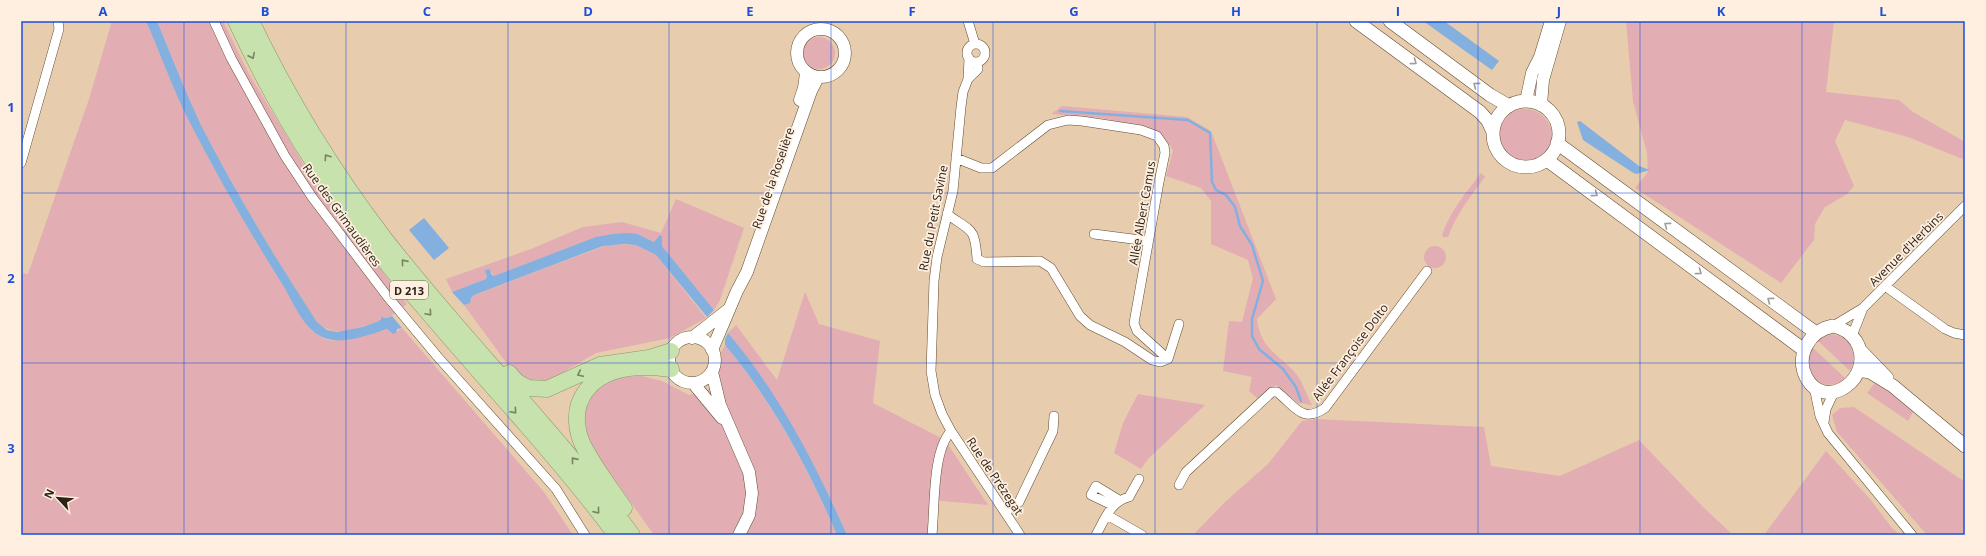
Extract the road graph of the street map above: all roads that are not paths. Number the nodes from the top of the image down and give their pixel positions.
1 (58, 21) edge
2 (214, 21) edge
3 (236, 21) edge
4 (251, 21) edge
5 (968, 21) edge
6 (1356, 21) edge
7 (1390, 21) edge
8 (1551, 21) edge
9 (1560, 21) edge
10 (828, 26) edge
11 (975, 44) junction
12 (973, 60) junction
13 (806, 73) junction
14 (818, 77) junction
15 (1526, 101) junction
16 (1541, 105) junction
17 (1509, 106) junction
18 (1493, 132) junction
19 (1558, 143) junction
20 (956, 158) junction
21 (1547, 160) junction
22 (21, 163) edge
23 (1965, 206) edge
24 (947, 214) junction
25 (1094, 234) dead end
26 (1148, 241) junction
27 (1427, 271) dead end
28 (740, 283) junction
29 (1885, 286) junction
30 (730, 308) junction
31 (1863, 308) junction
32 (1179, 324) dead end
33 (1833, 326) junction
34 (1816, 333) junction
35 (466, 334) junction
36 (1852, 336) junction
37 (1965, 336) edge
38 (692, 338) junction
39 (712, 350) junction
40 (1804, 350) junction
41 (1860, 350) junction
42 (671, 351) junction
43 (1168, 359) junction
44 (671, 369) junction
45 (1859, 370) junction
46 (712, 372) junction
47 (693, 383) junction
48 (1894, 386) junction
49 (1814, 387) junction
50 (1834, 392) junction
51 (1054, 416) dead end
52 (1824, 426) junction
53 (729, 427) junction
54 (951, 431) junction
55 (1965, 446) edge
56 (1139, 479) dead end
57 (1179, 485) dead end
58 (1005, 512) junction
59 (1107, 515) junction
60 (585, 535) edge
61 (616, 535) edge
62 (632, 535) edge
63 (642, 535) edge
64 (739, 535) edge
65 (932, 535) edge
66 (1020, 535) edge
67 (1096, 535) edge
68 (1142, 535) edge
69 (1912, 535) edge

1 - 22 street
2 - 60 street, Rue des Grimaudières
3 -> 61 highway, D 213
35 -> 4 highway, D 213
5 - 11 street, Rue du Petit Savine
6 -> 18 main road
17 -> 7 main road
8 - 15 street
9 - 16 street
10 - 13 street
10 - 14 street
11 - 12 street, Rue du Petit Savine
11 - 12 street, Rue du Petit Savine
12 - 20 street, Rue du Petit Savine
13 - 14 street
13 - 28 street, Rue de la Roselière
14 - 28 street, Rue de la Roselière
15 - 16 main road
15 - 17 main road
16 - 19 main road
17 - 18 main road
18 - 21 main road
19 - 21 main road
34 -> 19 main road
20 - 24 street, Rue du Petit Savine
20 - 26 street, Allée Albert Camus
21 -> 40 main road
23 - 29 street, Avenue d'Herbins
24 - 43 street
24 - 54 street, Rue du Petit Savine
25 - 26 street
26 - 43 street, Allée Albert Camus
27 - 57 street, Allée Françoise Dolto
28 - 30 street, Rue de la Roselière
29 - 31 street, Avenue d'Herbins
29 - 37 street
30 - 38 street, Rue de la Roselière
30 - 39 street, Rue de la Roselière
31 - 33 street, Avenue d'Herbins
31 - 36 street, Avenue d'Herbins
32 - 43 street
33 - 34 main road
33 - 36 main road
34 - 40 main road
42 -> 35 highway
62 -> 35 highway, D 213
36 - 41 main road
38 - 39 street
38 - 42 street
39 - 46 street
40 - 49 main road
41 - 45 main road
41 - 48 main road
42 - 44 street
44 - 47 street
44 - 63 highway
45 - 48 main road
45 - 50 main road
46 - 47 street
46 - 53 street
47 - 53 street
48 - 55 main road
49 - 50 main road
49 - 52 street
50 - 52 street
51 - 58 street
52 - 69 street
53 - 64 street
54 - 58 street, Rue de Prézegat
54 - 65 street
56 - 59 street
58 - 66 street, Rue de Prézegat
59 - 67 street
59 - 68 street

